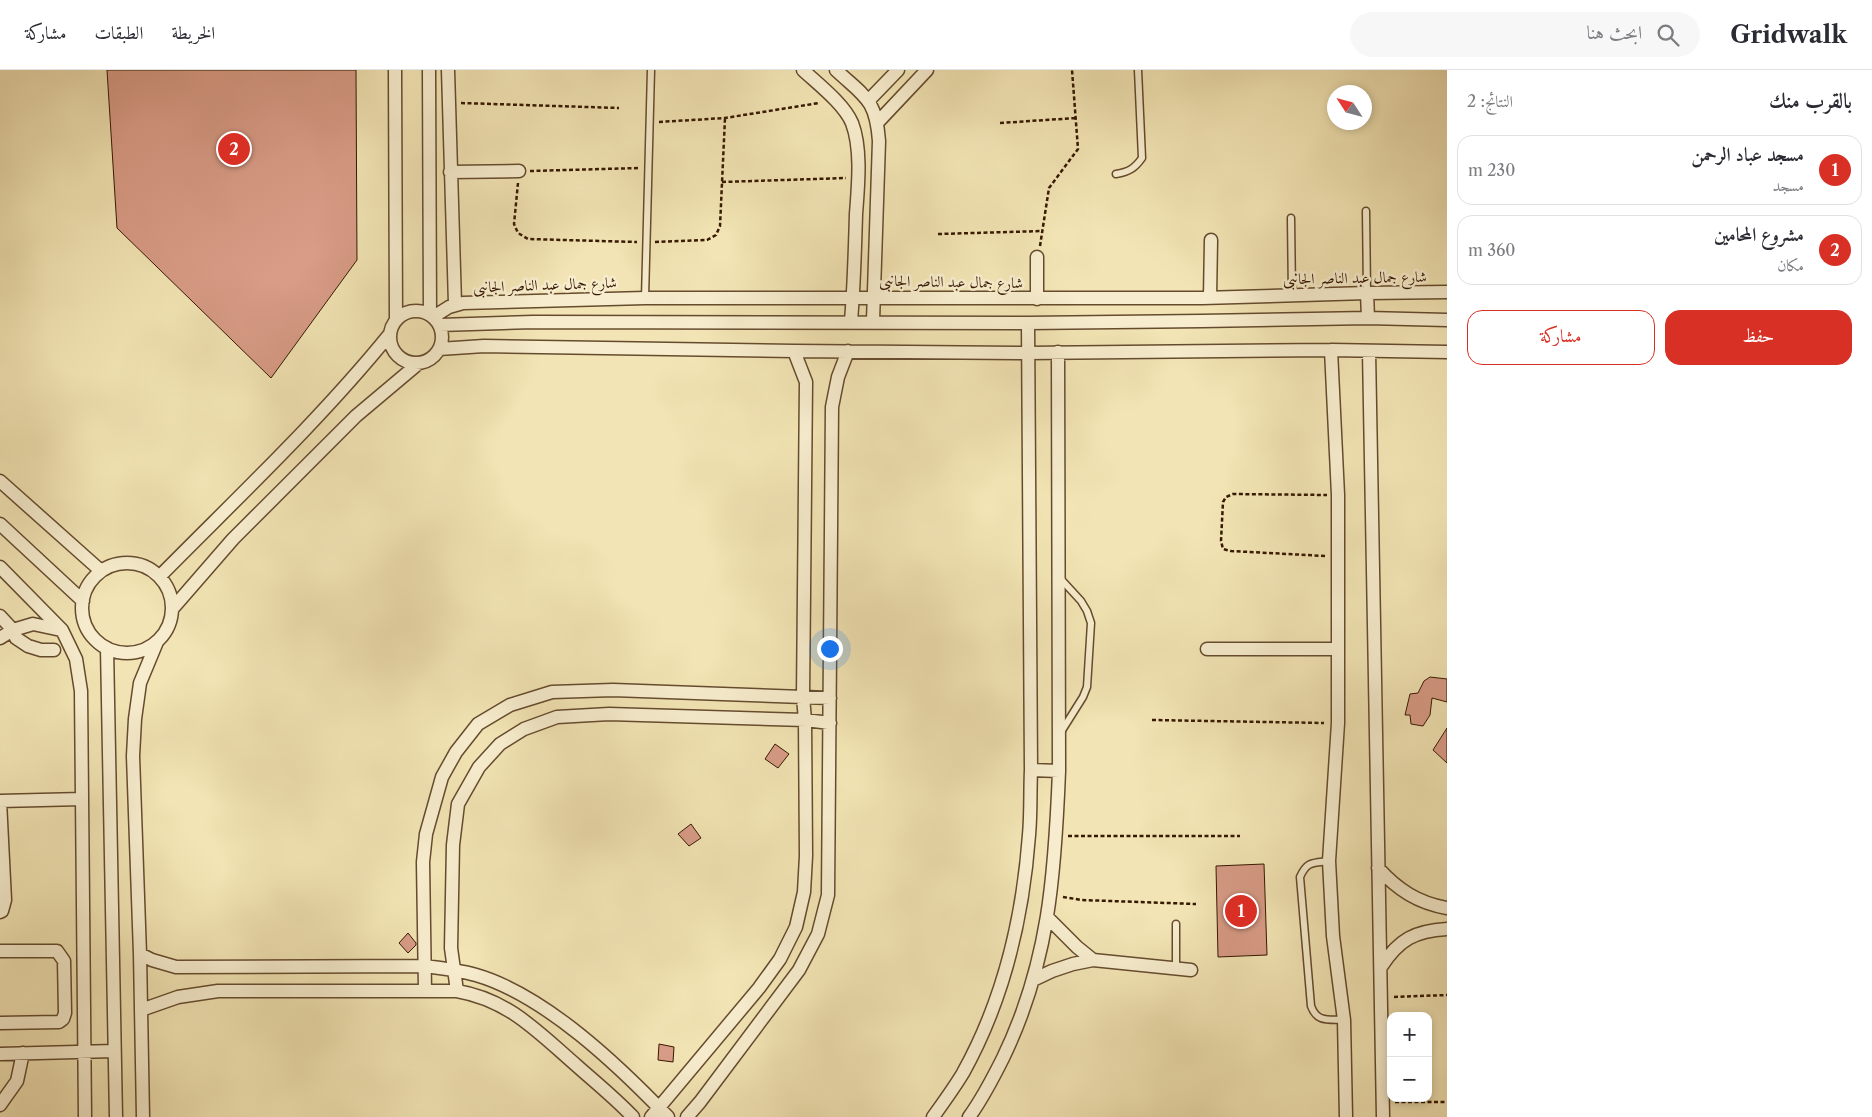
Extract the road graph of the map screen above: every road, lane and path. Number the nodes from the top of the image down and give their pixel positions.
1 (395, 70) edge
2 (429, 70) edge
3 (448, 70) edge
4 (651, 70) edge
5 (803, 70) edge
6 (836, 70) edge
7 (898, 70) edge
8 (927, 70) edge
9 (1072, 70) edge
10 (1138, 70) edge
11 (835, 100) junction
12 (869, 100) junction
13 (449, 103) junction
14 (619, 108) dead end
15 (725, 118) junction
16 (1076, 118) junction
17 (650, 122) junction
18 (878, 122) junction
19 (1000, 123) dead end
20 (648, 168) junction
21 (519, 171) junction
22 (450, 172) junction
23 (1116, 174) dead end
24 (858, 178) junction
25 (722, 182) junction
26 (1366, 211) dead end
27 (1291, 218) dead end
28 (938, 234) dead end
29 (1211, 240) dead end
30 (646, 242) junction
31 (1037, 257) dead end
32 (1367, 292) junction
33 (1447, 292) edge
34 (1292, 295) junction
35 (853, 297) junction
36 (645, 298) junction
37 (875, 298) junction
38 (1206, 298) junction
39 (1038, 299) junction
40 (455, 304) junction
41 (1368, 318) junction
42 (396, 319) junction
43 (434, 319) junction
44 (1447, 320) edge
45 (850, 321) junction
46 (873, 321) junction
47 (1202, 322) junction
48 (1028, 323) junction
49 (389, 336) junction
50 (439, 349) junction
51 (1331, 350) junction
52 (794, 351) junction
53 (848, 351) junction
54 (1369, 351) junction
55 (1058, 352) junction
56 (1447, 352) edge
57 (1028, 353) junction
58 (419, 363) junction
59 (0, 481) edge
60 (1338, 495) junction
61 (0, 524) edge
62 (1338, 557) junction
63 (0, 567) edge
64 (101, 571) junction
65 (160, 576) junction
66 (1059, 576) junction
67 (83, 600) junction
68 (173, 608) junction
69 (0, 616) edge
70 (13, 630) junction
71 (62, 630) junction
72 (0, 638) edge
73 (156, 642) junction
74 (107, 648) junction
75 (1207, 649) dead end
76 (1338, 649) junction
77 (54, 650) dead end
78 (803, 697) junction
79 (830, 698) junction
80 (805, 720) junction
81 (1152, 720) dead end
82 (830, 723) junction
83 (1338, 723) junction
84 (1059, 735) junction
85 (1031, 770) junction
86 (1059, 771) junction
87 (82, 799) junction
88 (0, 801) edge
89 (1056, 836) junction
90 (1240, 836) dead end
91 (1329, 861) junction
92 (1378, 868) junction
93 (1051, 896) junction
94 (1196, 904) dead end
95 (1447, 908) edge
96 (0, 912) edge
97 (1048, 918) junction
98 (1176, 924) dead end
99 (1447, 930) edge
100 (0, 951) edge
101 (140, 954) junction
102 (1093, 960) junction
103 (424, 966) junction
104 (1381, 967) junction
105 (1176, 969) junction
106 (455, 970) junction
107 (1191, 970) dead end
108 (1033, 980) junction
109 (425, 991) junction
110 (457, 991) junction
111 (1447, 995) edge
112 (1381, 998) junction
113 (141, 1010) junction
114 (1344, 1020) junction
115 (0, 1023) edge
116 (114, 1051) junction
117 (86, 1052) junction
118 (23, 1053) junction
119 (0, 1054) edge
120 (1383, 1102) junction
121 (1447, 1102) edge
122 (0, 1105) edge
123 (660, 1114) edge
124 (86, 1117) edge
125 (116, 1117) edge
126 (143, 1117) edge
127 (632, 1117) edge
128 (687, 1117) edge
129 (933, 1117) edge
130 (969, 1117) edge
131 (1346, 1117) edge
132 (1383, 1117) edge

1 - 42 street
2 - 43 street
3 - 13 street, شارع جمال عبد الناصر الجانبى
4 - 17 lane
5 - 11 street
6 - 12 street
7 - 12 street
8 - 18 street
9 - 16 path
10 - 23 lane
11 - 15 path
11 - 24 street
12 - 18 street
13 - 14 path
13 - 22 street, شارع جمال عبد الناصر الجانبى
15 - 17 path
15 - 25 path
16 - 19 path
16 - 28 path
17 - 20 lane
18 - 37 street
20 - 21 path
20 - 30 lane
21 - 22 street
21 - 30 path
22 - 40 street, شارع جمال عبد الناصر الجانبى
24 - 25 path
24 - 35 street
25 - 30 path
26 - 32 lane
27 - 34 lane
29 - 38 street
30 - 36 lane
31 - 39 street
32 - 33 street, شارع جمال عبد الناصر الجانبى
32 - 34 street, شارع جمال عبد الناصر الجانبى
32 - 41 street
34 - 38 street, شارع جمال عبد الناصر الجانبى
35 - 36 street, شارع جمال عبد الناصر الجانبى
35 - 37 street, شارع جمال عبد الناصر الجانبى
35 - 45 street
36 - 40 street, شارع جمال عبد الناصر الجانبى
37 - 39 street, شارع جمال عبد الناصر الجانبى
37 - 46 street
38 - 39 street, شارع جمال عبد الناصر الجانبى
38 - 47 street
40 - 43 street, شارع جمال عبد الناصر الجانبى
41 - 44 street
41 - 47 street
42 - 43 street
42 - 49 street
43 - 45 street
43 - 50 street
45 - 46 street
46 - 48 street
47 - 48 street
48 - 57 street
49 - 58 street
49 - 65 street
50 - 52 street
50 - 58 street
51 - 54 street
51 - 55 street
51 - 60 street
52 - 53 street
52 - 78 street
53 - 57 street
53 - 79 street
54 - 56 street
54 - 92 street
55 - 57 street
55 - 66 street
57 - 85 street
58 - 68 street
59 - 64 street
60 - 62 street
60 - 62 path
61 - 67 street
62 - 76 street
63 - 71 street
64 - 65 street
64 - 67 street
65 - 68 street
66 - 84 street
66 - 84 lane
67 - 74 street
68 - 73 street
69 - 70 street
70 - 71 street
70 - 72 street
70 - 77 street
71 - 87 street
73 - 74 street
73 - 101 street
74 - 116 street
75 - 76 street
76 - 83 street
78 - 79 street
78 - 80 street
78 - 103 street
79 - 82 street
80 - 82 street
80 - 106 street
80 - 123 street
81 - 83 path
82 - 128 street
83 - 91 street
84 - 86 street
85 - 86 street
85 - 129 street
86 - 89 street
87 - 88 street
87 - 117 street
88 - 96 street
89 - 90 path
89 - 93 street
91 - 114 street
91 - 114 lane
92 - 95 street
92 - 104 street
93 - 94 path
93 - 97 street
97 - 102 street
97 - 108 street
98 - 105 lane
99 - 104 street
100 - 115 street
101 - 103 street
101 - 113 street
102 - 105 street
102 - 108 street
103 - 106 street
103 - 109 street
104 - 112 street
105 - 107 street
106 - 110 street
106 - 123 street
108 - 130 street
109 - 110 street
109 - 113 street
110 - 127 street
111 - 112 path
112 - 120 street
113 - 126 street
114 - 131 street
116 - 117 street
116 - 125 street
117 - 118 street
117 - 124 street
118 - 119 street
118 - 122 street
120 - 121 path
120 - 132 street

